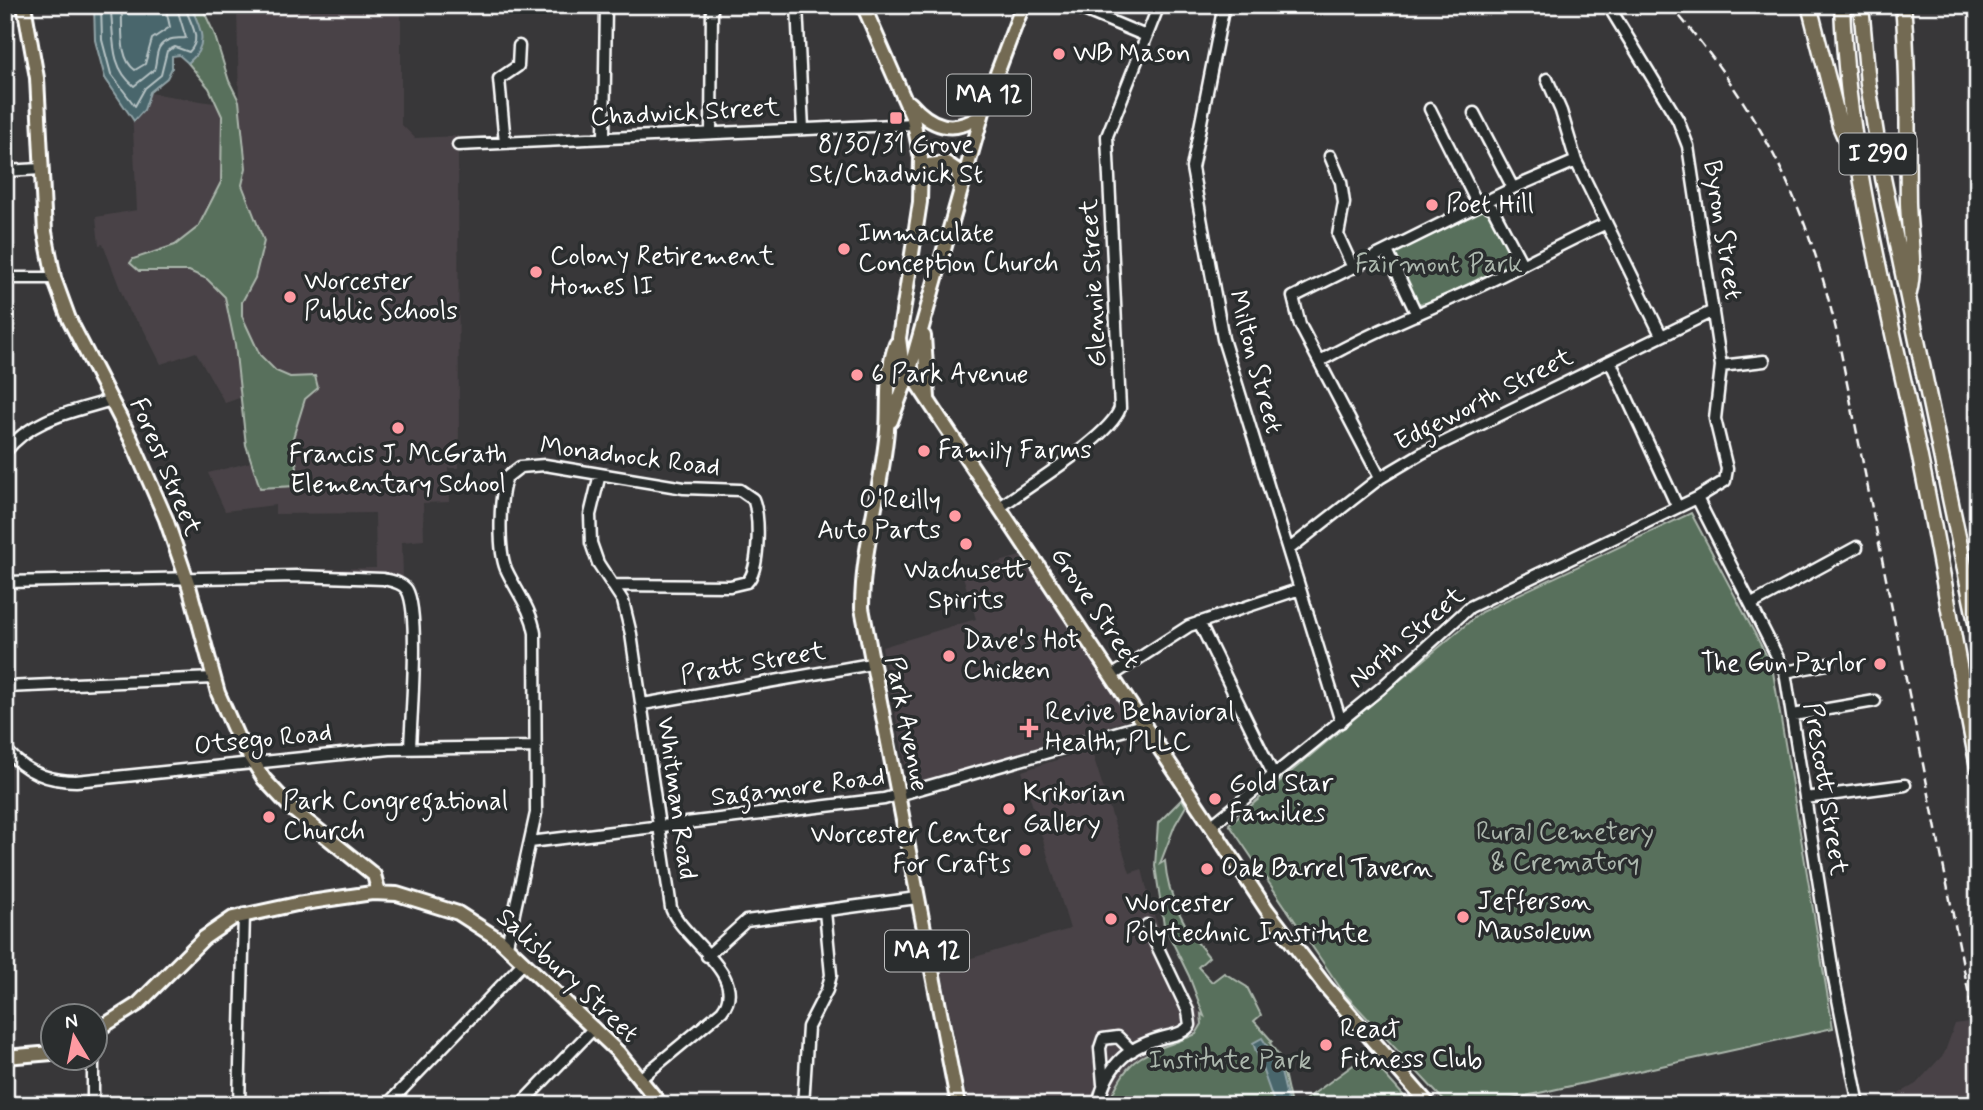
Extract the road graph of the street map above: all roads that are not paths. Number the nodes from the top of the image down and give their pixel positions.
1 (24, 5) edge
2 (606, 5) edge
3 (712, 5) edge
4 (797, 5) edge
5 (863, 5) edge
6 (1023, 5) edge
7 (1072, 5) edge
8 (1159, 5) edge
9 (1224, 5) edge
10 (1608, 5) edge
11 (1809, 5) edge
12 (1842, 5) edge
13 (1861, 5) edge
14 (1903, 5) edge
15 (1146, 36) junction
16 (519, 46) dead end
17 (1547, 79) dead end
18 (905, 98) junction
19 (1430, 109) dead end
20 (1474, 113) dead end
21 (981, 116) junction
22 (915, 124) junction
23 (803, 129) junction
24 (711, 133) junction
25 (604, 137) junction
26 (505, 143) junction
27 (458, 145) dead end
28 (1330, 156) dead end
29 (1576, 161) junction
30 (41, 169) junction
31 (5, 170) edge
32 (922, 176) junction
33 (1862, 177) junction
34 (960, 186) junction
35 (1513, 188) junction
36 (1484, 203) junction
37 (1605, 224) junction
38 (1387, 251) junction
39 (1522, 264) junction
40 (1353, 268) junction
41 (5, 278) edge
42 (54, 278) junction
43 (930, 294) junction
44 (1909, 298) junction
45 (1713, 312) junction
46 (1417, 314) junction
47 (1661, 335) junction
48 (899, 338) junction
49 (1610, 360) junction
50 (1320, 361) junction
51 (1765, 361) dead end
52 (1721, 366) junction
53 (908, 373) junction
54 (112, 400) junction
55 (929, 402) junction
56 (887, 432) junction
57 (5, 452) edge
58 (600, 474) junction
59 (1380, 478) junction
60 (1726, 480) joint
61 (1697, 498) junction
62 (1677, 506) junction
63 (999, 508) junction
64 (1857, 547) dead end
65 (1287, 550) junction
66 (187, 580) junction
67 (5, 582) edge
68 (612, 584) junction
69 (1300, 589) junction
70 (1752, 604) junction
71 (1199, 622) junction
72 (1978, 632) edge
73 (871, 664) junction
74 (1828, 664) dead end
75 (1785, 672) junction
76 (1113, 675) junction
77 (214, 678) junction
78 (5, 687) edge
79 (1875, 701) dead end
80 (643, 704) junction
81 (1793, 715) junction
82 (1341, 722) junction
83 (1146, 724) junction
84 (535, 747) junction
85 (5, 748) edge
86 (410, 748) junction
87 (251, 761) junction
88 (1978, 767) edge
89 (1274, 776) junction
90 (1905, 785) dead end
91 (897, 797) junction
92 (1805, 798) junction
93 (1212, 825) junction
94 (659, 826) junction
95 (530, 842) junction
96 (379, 893) junction
97 (917, 898) junction
98 (825, 911) junction
99 (244, 914) junction
100 (1147, 925) dead end
101 (507, 945) junction
102 (707, 956) junction
103 (524, 962) junction
104 (108, 1023) edge
105 (594, 1028) junction
106 (1132, 1051) junction
107 (38, 1054) edge
108 (5, 1057) edge
109 (93, 1072) edge
110 (641, 1078) junction
111 (1103, 1084) junction
112 (93, 1105) edge
113 (239, 1105) edge
114 (387, 1105) edge
115 (520, 1105) edge
116 (662, 1105) edge
117 (803, 1105) edge
118 (958, 1105) edge
119 (1098, 1105) edge
120 (1429, 1105) edge
121 (1859, 1105) edge

1 - 30 main road, Forest Street
2 - 25 street
3 - 24 street
4 - 23 street
5 - 18 main road, Grove Street / MA 12
6 - 21 main road, MA 12
7 - 15 street
8 - 15 street, Glennie Street
9 - 65 street, Milton Street
10 - 45 street, Byron Street
11 - 33 highway
12 - 33 highway, I 290
13 - 44 highway, I 290
14 - 44 highway
15 - 63 street, Glennie Street
16 - 26 street
17 - 29 street
18 - 21 main road
18 - 22 main road, Grove Street / MA 12
19 - 36 street
20 - 35 street
21 - 34 main road, MA 12
22 - 23 street, Chadwick Street
22 - 32 main road, Grove Street / MA 12
23 - 24 street, Chadwick Street
24 - 25 street, Chadwick Street
25 - 26 street, Chadwick Street
26 - 27 street, Chadwick Street
28 - 40 street
29 - 35 street
29 - 37 street
30 - 31 street
30 - 42 main road, Forest Street
32 - 34 main road
32 - 48 main road, Grove Street / MA 12
33 - 88 highway, I 290
34 - 43 main road, MA 12
35 - 36 street
36 - 38 street
36 - 39 street
37 - 39 street
37 - 47 street
38 - 40 street
38 - 46 street
39 - 46 street
40 - 50 street
41 - 42 street
42 - 54 main road, Forest Street
43 - 53 main road, MA 12
43 - 55 main road, Grove Street
44 - 72 highway, I 290
45 - 47 street, Edgeworth Street
45 - 52 street, Byron Street
46 - 50 street
47 - 49 street, Edgeworth Street
48 - 53 main road, Grove Street
48 - 56 main road, Park Avenue / MA 12
49 - 59 street, Edgeworth Street
49 - 62 street
50 - 59 street
51 - 52 street
52 - 60 street, Byron Street
53 - 55 main road, Grove Street
53 - 56 main road, Park Avenue / MA 12
54 - 57 street
54 - 66 main road, Forest Street
55 - 63 main road, Grove Street
56 - 73 main road, Park Avenue / MA 12
58 - 68 street, Whitman Road
58 - 68 street, Monadnock Road
58 - 84 street, Monadnock Road
59 - 65 street, Edgeworth Street
60 - 61 street, North Street
61 - 62 street, North Street
61 - 70 street, Prescott Street
62 - 82 street, North Street
63 - 76 main road, Grove Street
64 - 70 street
65 - 69 street, Milton Street
66 - 67 street
66 - 77 main road, Forest Street
66 - 86 street
68 - 80 street, Whitman Road
69 - 71 street
69 - 82 street, Milton Street
70 - 75 street, Prescott Street
71 - 76 street
71 - 89 street
73 - 80 street, Pratt Street
73 - 91 main road, Park Avenue / MA 12
74 - 75 street
75 - 81 street, Prescott Street
76 - 83 main road, Grove Street
77 - 78 street
77 - 87 main road, Forest Street
79 - 81 street
80 - 94 street, Whitman Road
81 - 92 street, Prescott Street
82 - 89 street, North Street
83 - 91 street, Sagamore Road
83 - 93 main road, Grove Street
84 - 86 street, Otsego Road
84 - 95 street, Monadnock Road
85 - 87 street, Otsego Road
86 - 87 street, Otsego Road
87 - 96 main road, Forest Street
89 - 93 street, North Street
90 - 92 street
91 - 94 street, Sagamore Road
91 - 97 main road, Park Avenue / MA 12
92 - 121 street, Prescott Street
93 - 120 main road, Grove Street
94 - 95 street, Sagamore Road
94 - 102 street, Whitman Road
95 - 101 street, Monadnock Road
96 - 99 main road, Salisbury Street
96 - 101 main road, Salisbury Street
97 - 98 street
97 - 118 main road, Park Avenue / MA 12
98 - 102 street
98 - 117 street
99 - 104 main road, Salisbury Street
99 - 113 street
100 - 106 street
101 - 103 main road, Salisbury Street
102 - 110 street, Whitman Road
103 - 105 main road, Salisbury Street
103 - 114 street
105 - 110 main road, Salisbury Street
105 - 115 street
106 - 111 street
106 - 111 street
107 - 108 main road
109 - 112 street
110 - 116 main road, Salisbury Street
111 - 119 street

